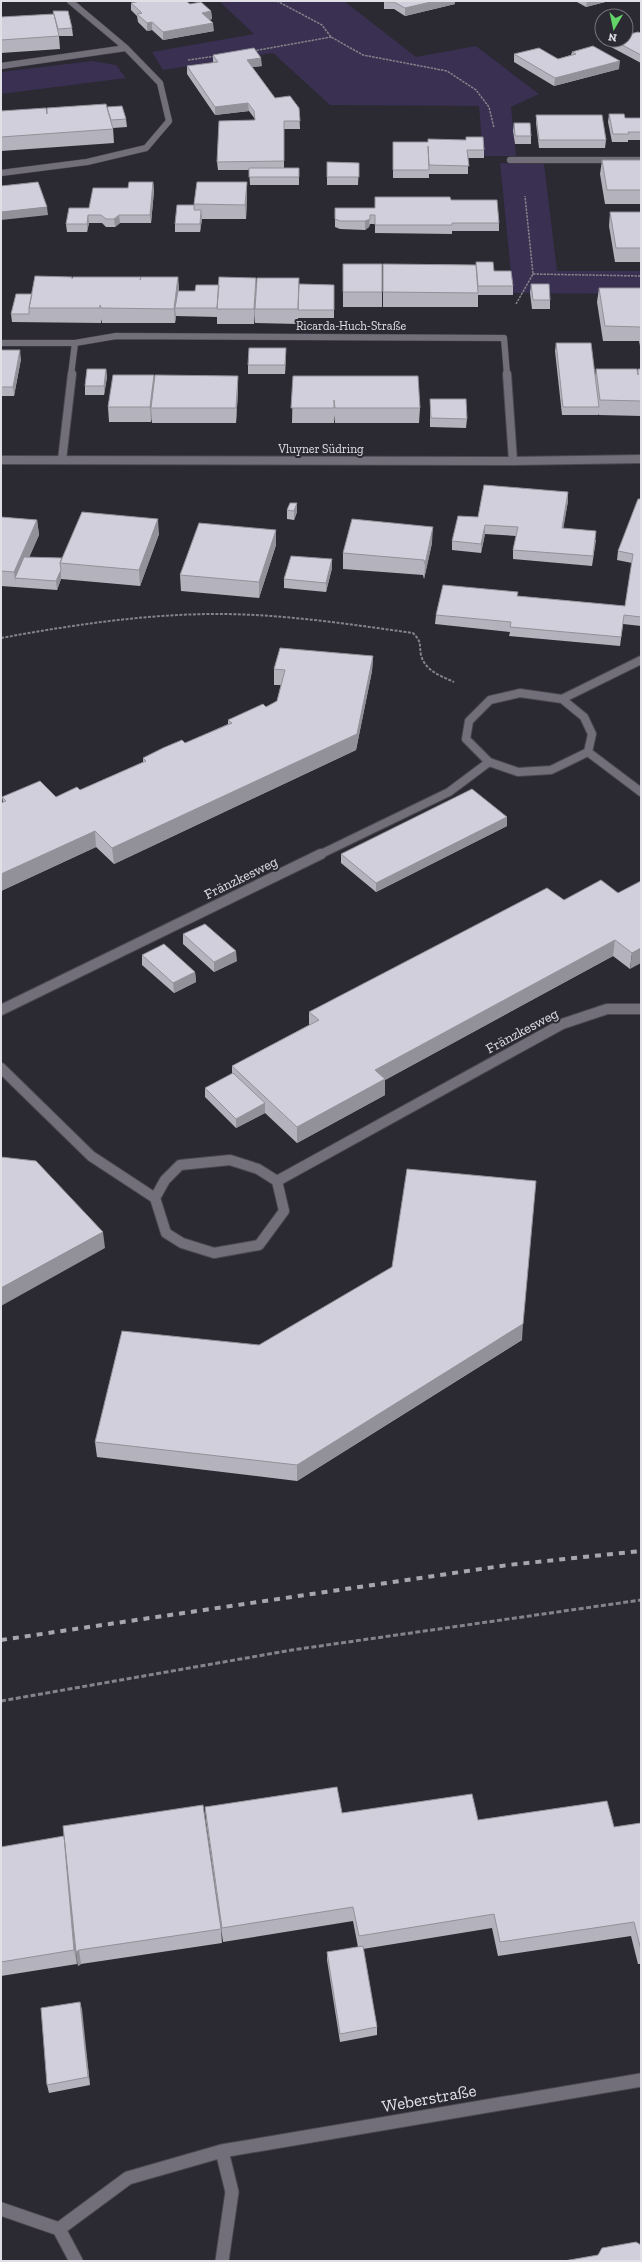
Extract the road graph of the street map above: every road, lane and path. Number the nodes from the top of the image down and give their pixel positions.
1 (70, 1) edge
2 (278, 1) edge
3 (331, 37) junction
4 (126, 48) junction
5 (252, 51) edge
6 (222, 55) edge
7 (1, 66) edge
8 (142, 66) junction
9 (510, 160) junction
10 (641, 160) edge
11 (1, 173) edge
12 (533, 274) junction
13 (641, 276) edge
14 (504, 338) junction
15 (1, 343) edge
16 (75, 344) junction
17 (641, 459) edge
18 (1, 460) edge
19 (62, 460) junction
20 (513, 461) junction
21 (1, 638) edge
22 (641, 660) edge
23 (562, 699) junction
24 (490, 700) junction
25 (588, 752) junction
26 (489, 762) junction
27 (641, 792) edge
28 (641, 1009) edge
29 (1, 1010) edge
30 (1, 1068) edge
31 (277, 1181) junction
32 (155, 1198) junction
33 (641, 1600) edge
34 (1, 1701) edge
35 (641, 2080) edge
36 (222, 2151) junction
37 (1, 2209) edge
38 (59, 2229) junction
39 (76, 2261) edge
40 (222, 2261) edge

1 - 4 street
2 - 3 path
3 - 5 path
3 - 9 path
4 - 7 street
4 - 8 street
6 - 8 path
8 - 11 street
9 - 10 street
9 - 12 path
12 - 13 path
12 - 14 path
14 - 16 street, Ricarda-Huch-Straße
14 - 20 street
15 - 16 street, Ricarda-Huch-Straße
16 - 19 street
17 - 20 street, Vluyner Südring
18 - 19 street, Vluyner Südring
19 - 20 street, Vluyner Südring
21 - 24 path
22 - 23 street
23 - 24 street
23 - 25 street
24 - 26 street
25 - 26 street
25 - 27 street
26 - 29 street, Fränzkesweg
28 - 31 street, Fränzkesweg
30 - 32 street
31 - 32 street
31 - 32 street
33 - 34 path
35 - 36 street, Weberstraße
36 - 38 street, Weberstraße
36 - 40 street
37 - 38 street
38 - 39 street

